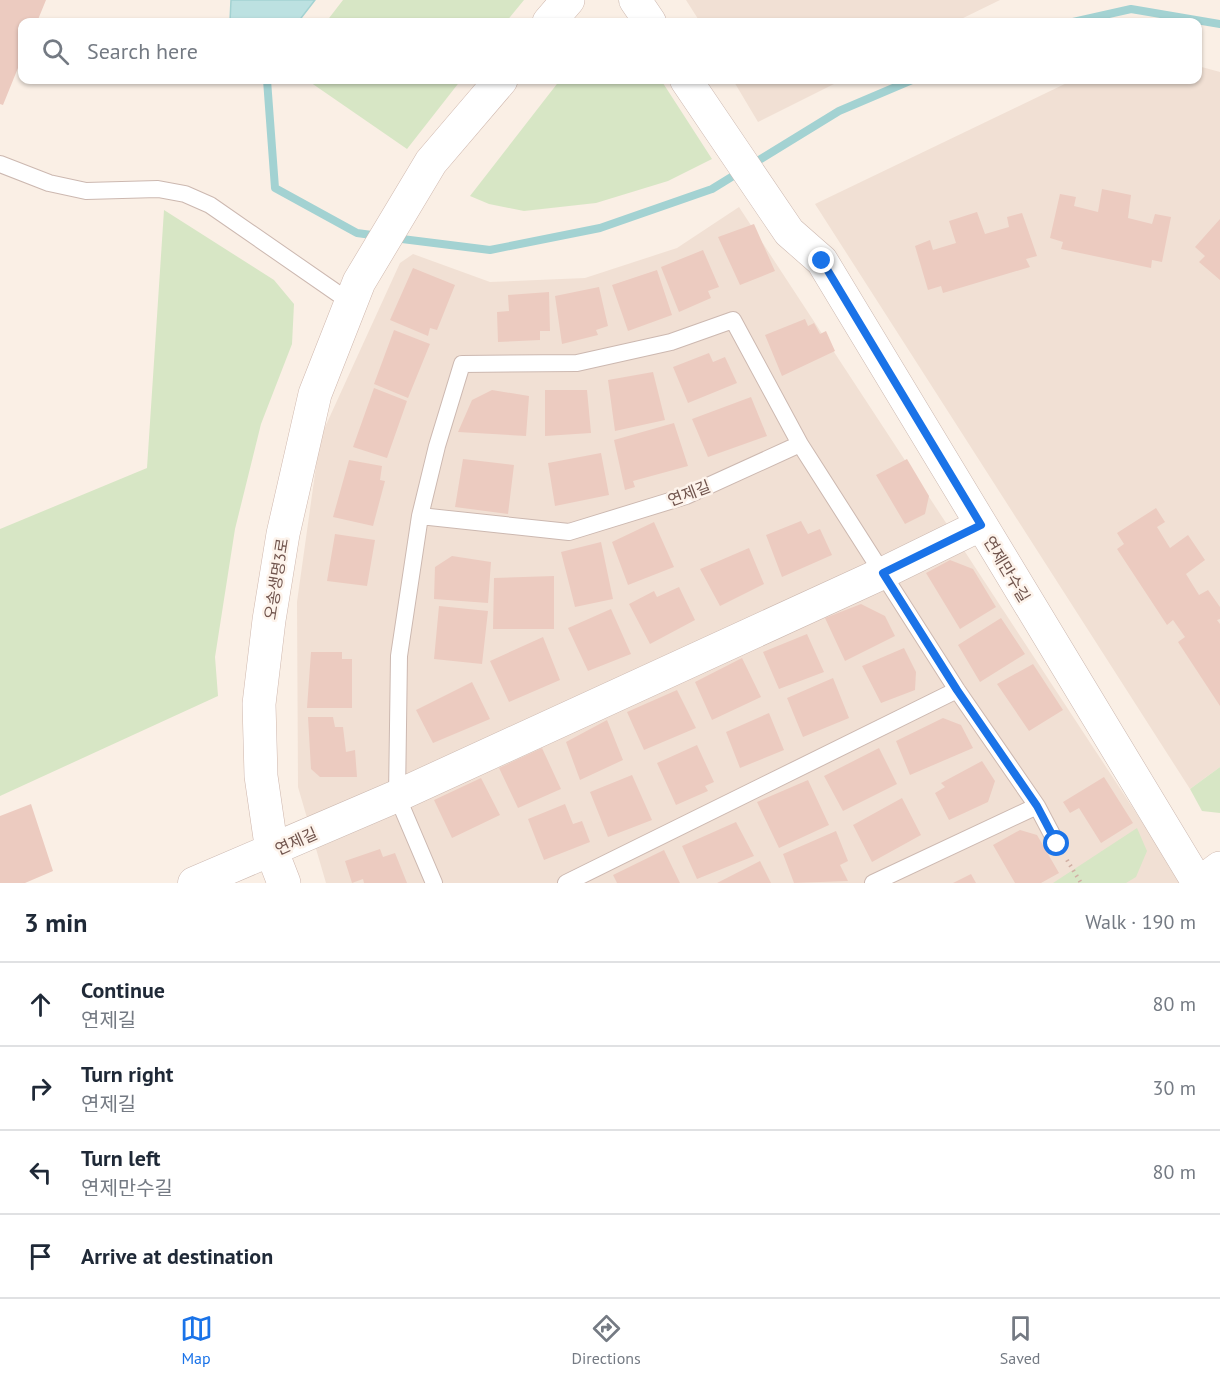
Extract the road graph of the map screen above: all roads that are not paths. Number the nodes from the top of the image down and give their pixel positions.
1 (568, 0) edge
2 (635, 0) edge
3 (552, 18) edge
4 (647, 18) edge
5 (498, 84) edge
6 (689, 84) edge
7 (0, 164) edge
8 (354, 292) junction
9 (800, 444) junction
10 (420, 516) junction
11 (981, 525) junction
12 (883, 573) junction
13 (957, 690) junction
14 (397, 796) junction
15 (1037, 806) junction
16 (1057, 844) dead end
17 (272, 852) junction
18 (1220, 868) edge
19 (194, 883) edge
20 (285, 883) edge
21 (434, 883) edge
22 (566, 883) edge
23 (873, 883) edge
24 (1199, 883) edge

1 - 3 street
2 - 4 street
5 - 8 street, 오송생명3로
6 - 11 street, 연제만수길
7 - 8 lane
8 - 17 street, 오송생명3로
9 - 10 lane, 연제길
9 - 10 lane
9 - 12 lane
10 - 14 lane
11 - 12 street, 연제길
11 - 24 street, 연제만수길
12 - 13 lane
12 - 14 street, 연제길
13 - 15 lane
13 - 22 lane
14 - 17 street, 연제길
14 - 21 lane
15 - 16 lane
15 - 23 lane
17 - 19 street, 연제길
17 - 20 street, 오송생명3로
18 - 24 street

